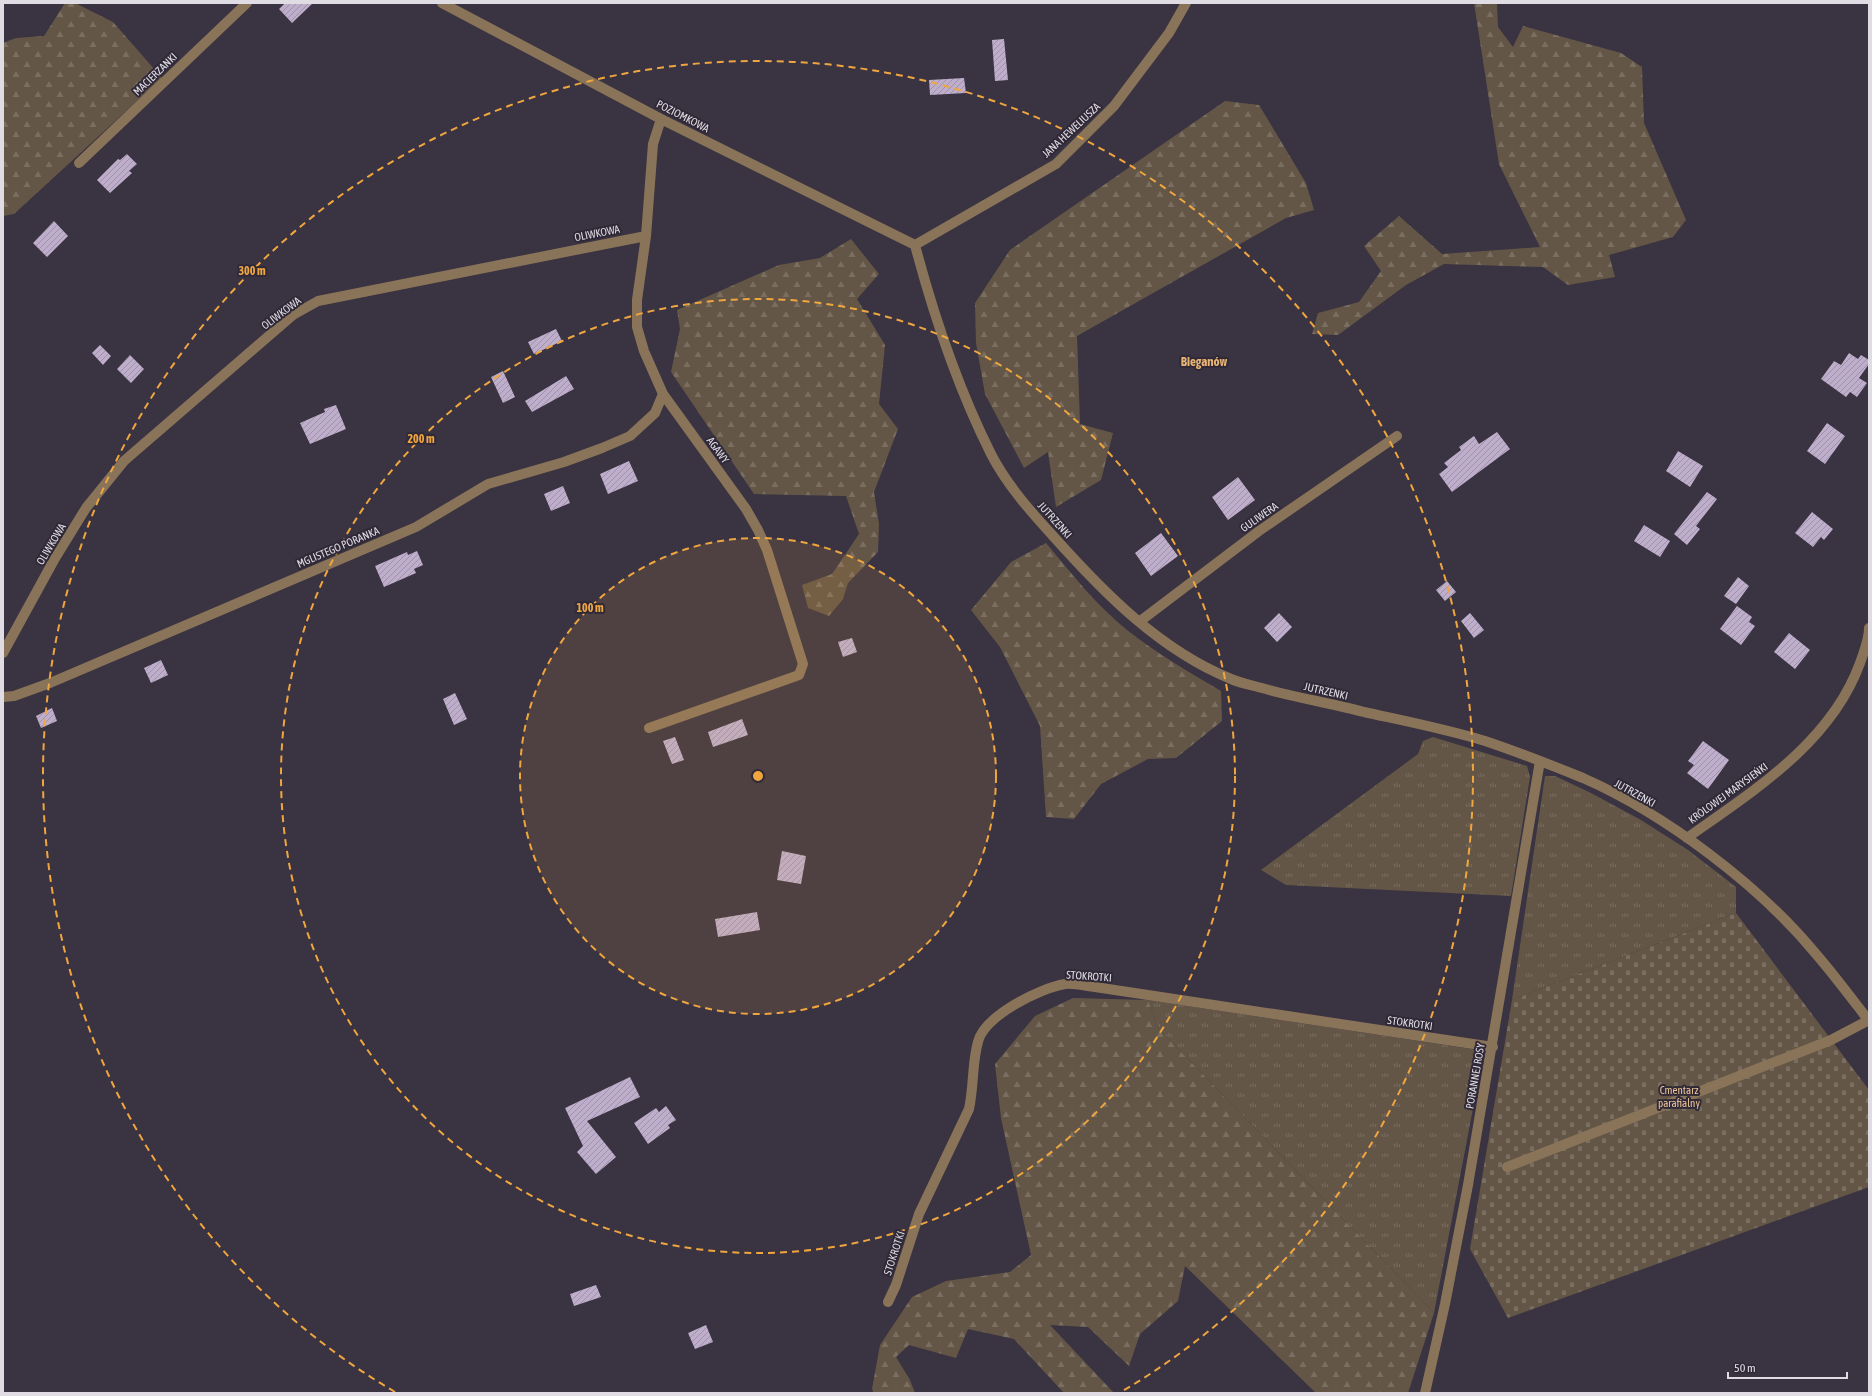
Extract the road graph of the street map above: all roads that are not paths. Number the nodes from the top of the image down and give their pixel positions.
1 (247, 3) edge
2 (442, 3) edge
3 (1186, 3) edge
4 (458, 6) edge
5 (661, 119) junction
6 (79, 163) dead end
7 (646, 236) junction
8 (915, 246) junction
9 (663, 394) junction
10 (1397, 436) dead end
11 (1139, 622) junction
12 (1869, 628) edge
13 (3, 653) edge
14 (3, 697) edge
15 (650, 728) dead end
16 (1540, 761) junction
17 (1687, 838) junction
18 (1869, 1021) edge
19 (1493, 1047) junction
20 (1507, 1167) dead end
21 (888, 1302) dead end
22 (1425, 1393) edge

1 - 6 street, MACIERZANKI
2 - 4 street, POZIOMKOWA
3 - 8 street, JANA HEWELIUSZA
4 - 5 street, POZIOMKOWA
5 - 7 street
5 - 8 street, POZIOMKOWA
7 - 9 street, AGAWY
7 - 13 street, OLIWKOWA
8 - 11 street, JUTRZENKI
9 - 14 street, MGLISTEGO PORANKA
9 - 15 street, AGAWY
10 - 11 street, GULIWERA
11 - 16 street, JUTRZENKI
12 - 17 street, KRÓLOWEJ MARYSIEŃKI
16 - 17 street, JUTRZENKI
16 - 19 street, PORANNEJ ROSY
17 - 18 street, JUTRZENKI
18 - 20 street
19 - 21 street, STOKROTKI
19 - 22 street, PORANNEJ ROSY

